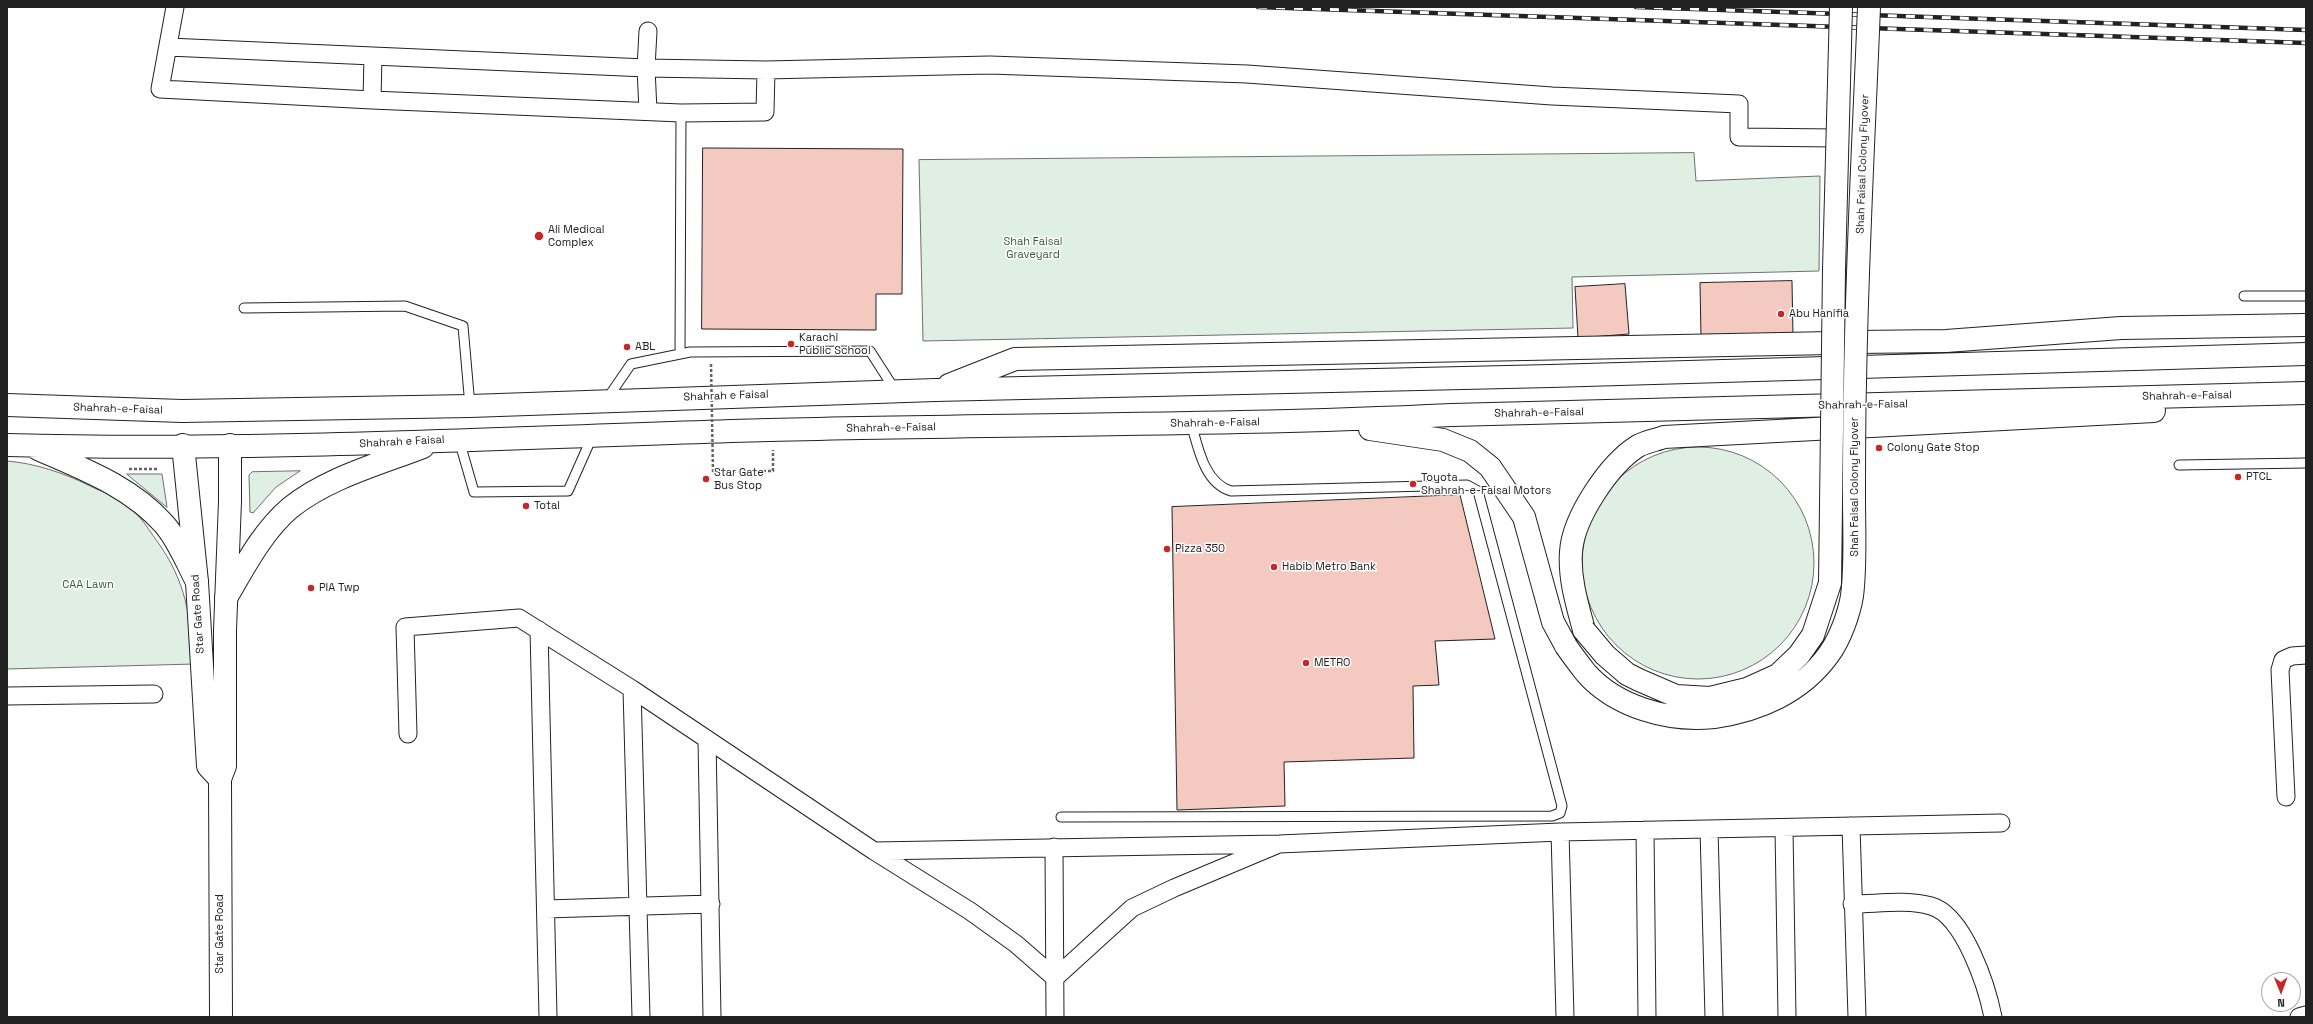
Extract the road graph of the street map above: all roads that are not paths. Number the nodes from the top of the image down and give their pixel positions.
1 (175, 7) edge
2 (1841, 7) edge
3 (1869, 7) edge
4 (648, 31) dead end
5 (168, 47) junction
6 (374, 56) junction
7 (646, 68) junction
8 (766, 70) junction
9 (372, 100) junction
10 (648, 111) junction
11 (681, 113) junction
12 (1837, 138) junction
13 (2244, 296) dead end
14 (2306, 296) edge
15 (244, 308) dead end
16 (2306, 325) edge
17 (1856, 342) junction
18 (1832, 343) junction
19 (680, 354) junction
20 (2306, 354) edge
21 (935, 390) junction
22 (895, 392) junction
23 (2306, 395) edge
24 (606, 400) junction
25 (7, 405) edge
26 (470, 406) junction
27 (229, 411) joint
28 (1320, 421) junction
29 (1191, 423) junction
30 (772, 430) joint
31 (593, 436) junction
32 (449, 440) junction
33 (7, 445) edge
34 (183, 445) junction
35 (230, 445) junction
36 (31, 446) junction
37 (2306, 463) edge
38 (2179, 465) dead end
39 (197, 582) junction
40 (226, 598) junction
41 (539, 630) junction
42 (2306, 655) edge
43 (632, 689) junction
44 (154, 694) dead end
45 (7, 696) edge
46 (408, 734) dead end
47 (707, 739) junction
48 (220, 779) junction
49 (2286, 797) dead end
50 (1061, 817) dead end
51 (2001, 823) dead end
52 (1851, 826) junction
53 (1784, 828) junction
54 (1709, 829) junction
55 (1645, 830) junction
56 (1560, 832) junction
57 (1279, 844) junction
58 (1054, 847) junction
59 (874, 851) junction
60 (712, 904) junction
61 (1852, 904) junction
62 (638, 906) junction
63 (546, 909) junction
64 (1055, 978) junction
65 (2306, 1015) edge
66 (220, 1017) edge
67 (548, 1017) edge
68 (641, 1017) edge
69 (712, 1017) edge
70 (1055, 1017) edge
71 (1565, 1017) edge
72 (1647, 1017) edge
73 (1714, 1017) edge
74 (1787, 1017) edge
75 (1857, 1017) edge
76 (1993, 1017) edge
77 (2299, 1017) edge

1 - 5 street
2 - 12 main road, bridge
3 - 17 main road, Shah Faisal Colony Flyover, bridge
4 - 7 street
5 - 6 street
5 - 9 street
6 - 7 street
6 - 9 street
7 - 8 street
7 - 10 street
8 - 11 street
8 - 12 street
9 - 10 street
10 - 11 street
11 - 19 lane
12 - 18 main road, bridge
13 - 14 lane
15 - 26 lane
16 - 17 main road
17 - 28 main road, Shah Faisal Colony Flyover, bridge
18 - 21 main road
18 - 23 main road, bridge
19 - 22 lane
19 - 24 lane
20 - 21 main road
21 - 22 main road, Shahrah e Faisal
22 - 24 main road, Shahrah e Faisal
23 - 28 main road, Shahrah-e-Faisal
24 - 26 main road, Shahrah e Faisal
25 - 27 main road, Shahrah-e-Faisal
26 - 27 main road, Shahrah e Faisal
28 - 29 main road, Shahrah-e-Faisal
29 - 30 main road, Shahrah-e-Faisal
29 - 50 lane
30 - 31 main road, Shahrah e Faisal
31 - 32 main road, Shahrah e Faisal
31 - 32 lane
32 - 35 main road, Shahrah e Faisal
32 - 40 main road
33 - 36 main road
34 - 35 main road, Shahrah e Faisal
34 - 36 main road, Shahrah e Faisal
34 - 39 main road, Star Gate Road
35 - 40 main road, Star Gate Road
36 - 39 main road
37 - 38 lane
39 - 48 main road, Star Gate Road
40 - 48 main road, Star Gate Road
41 - 43 street
41 - 46 street
41 - 63 street
42 - 49 street
43 - 47 street
43 - 62 street
44 - 45 street
47 - 59 street
47 - 60 street
48 - 66 main road, Star Gate Road
51 - 52 street
52 - 53 street
52 - 61 street
53 - 54 street
53 - 74 street
54 - 55 street
54 - 73 street
55 - 56 street
55 - 72 street
56 - 57 street
56 - 71 street
57 - 58 street
57 - 64 street
58 - 59 street
58 - 64 street
59 - 64 street
60 - 62 street
60 - 69 street
61 - 75 street
61 - 76 street
62 - 63 street
62 - 68 street
63 - 67 street
64 - 70 street
65 - 77 street

